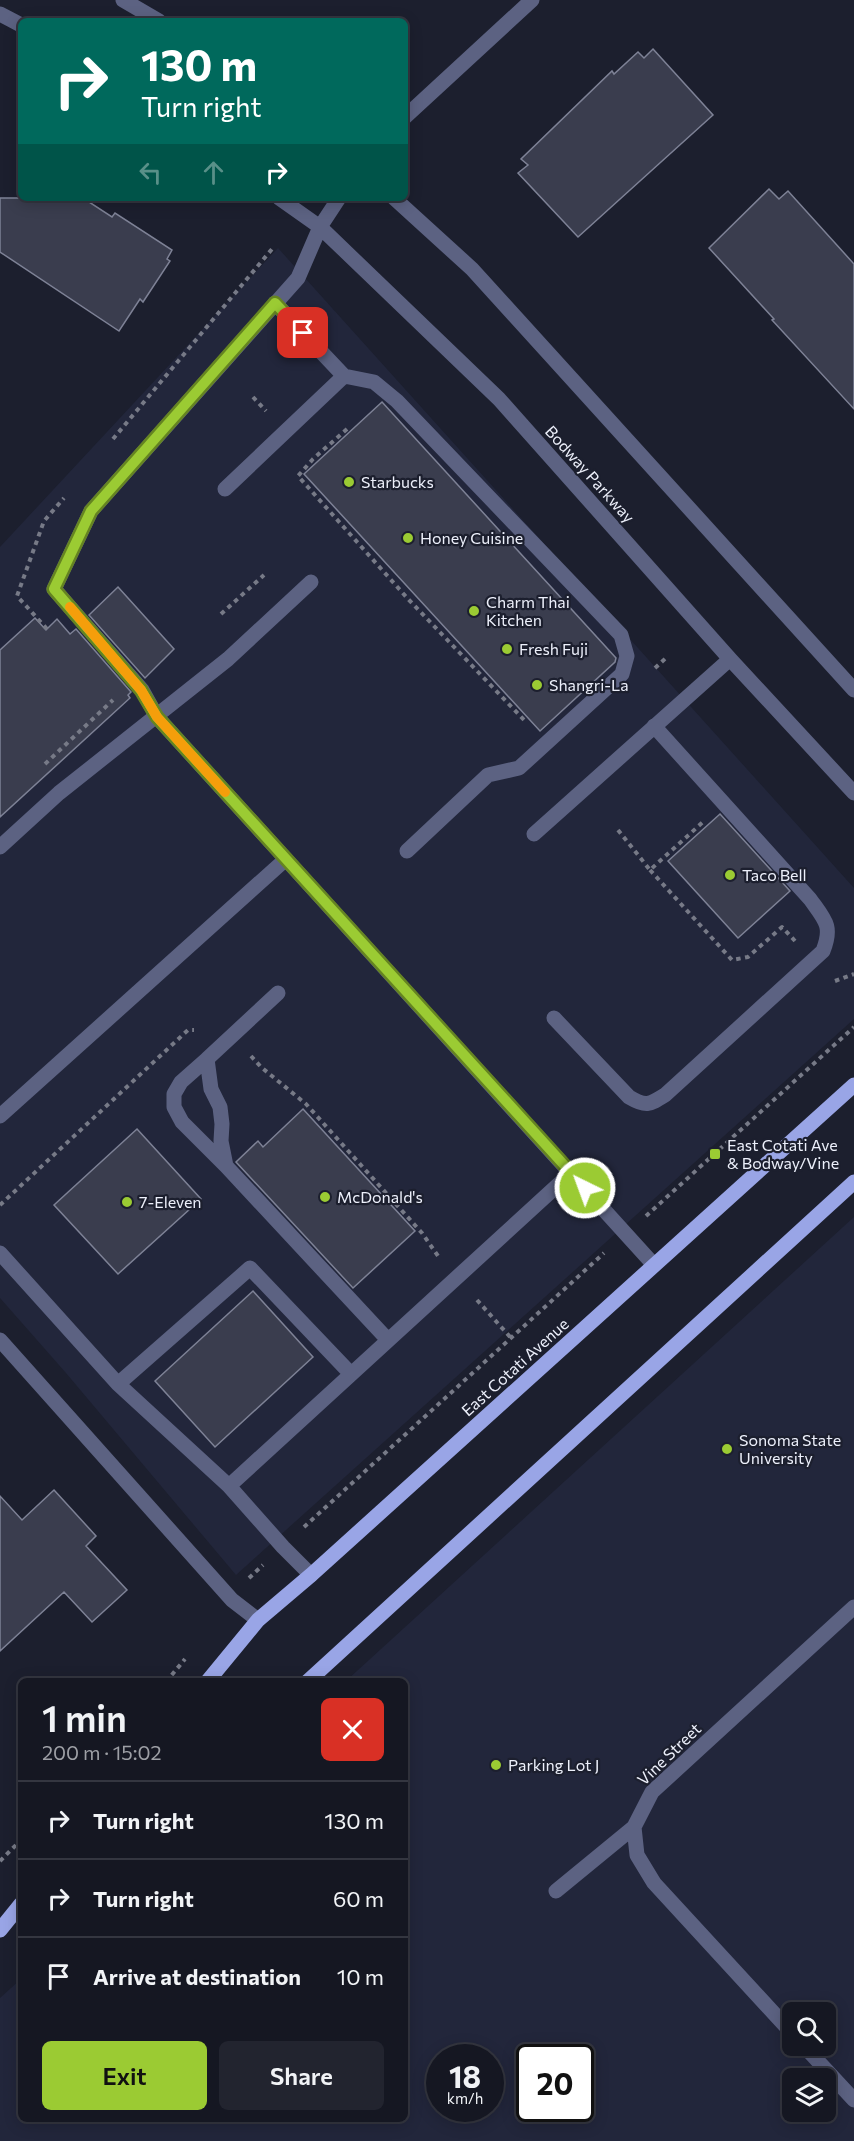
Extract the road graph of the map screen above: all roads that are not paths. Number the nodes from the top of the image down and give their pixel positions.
1 (123, 0) edge
2 (532, 0) edge
3 (0, 14) edge
4 (154, 18) edge
5 (18, 23) edge
6 (408, 114) edge
7 (283, 201) edge
8 (337, 201) edge
9 (397, 201) edge
10 (320, 227) junction
11 (275, 303) junction
12 (344, 376) junction
13 (225, 489) dead end
14 (311, 582) dead end
15 (730, 658) junction
16 (854, 690) edge
17 (157, 717) junction
18 (654, 726) junction
19 (854, 793) edge
20 (534, 834) dead end
21 (0, 847) edge
22 (407, 852) dead end
23 (286, 859) junction
24 (278, 993) dead end
25 (554, 1018) dead end
26 (207, 1059) junction
27 (854, 1085) edge
28 (0, 1116) edge
29 (226, 1166) junction
30 (571, 1173) junction
31 (854, 1182) edge
32 (0, 1253) edge
33 (654, 1265) junction
34 (0, 1340) edge
35 (388, 1340) junction
36 (351, 1374) junction
37 (118, 1384) junction
38 (229, 1486) junction
39 (311, 1575) junction
40 (854, 1607) edge
41 (258, 1620) junction
42 (210, 1678) edge
43 (311, 1678) edge
44 (634, 1827) junction
45 (556, 1892) dead end
46 (18, 1908) edge
47 (18, 1919) edge
48 (0, 1932) edge
49 (782, 2022) edge
50 (815, 2056) edge
51 (851, 2090) edge

1 - 4 street
2 - 6 street
3 - 5 street
7 - 10 street, Bodway Parkway
8 - 10 street
9 - 16 street
10 - 11 street
10 - 15 street, Bodway Parkway
11 - 12 street
11 - 17 street
12 - 13 street
12 - 22 street
14 - 17 street
15 - 18 street
15 - 19 street, Bodway Parkway
17 - 21 street
17 - 23 street
18 - 20 street
18 - 25 street
23 - 28 street
23 - 30 street
24 - 26 street
26 - 29 street
26 - 29 street
27 - 33 main road, East Cotati Avenue
29 - 35 street
30 - 33 street
30 - 35 street
31 - 43 main road
32 - 37 street
33 - 39 main road, East Cotati Avenue
34 - 41 street
35 - 36 street
36 - 37 street
36 - 38 street
37 - 38 street
38 - 39 street
39 - 41 main road, East Cotati Avenue
40 - 44 street, Vine Street
41 - 42 main road, East Cotati Avenue
44 - 45 street
44 - 49 street
46 - 48 main road
47 - 48 main road
50 - 51 street

